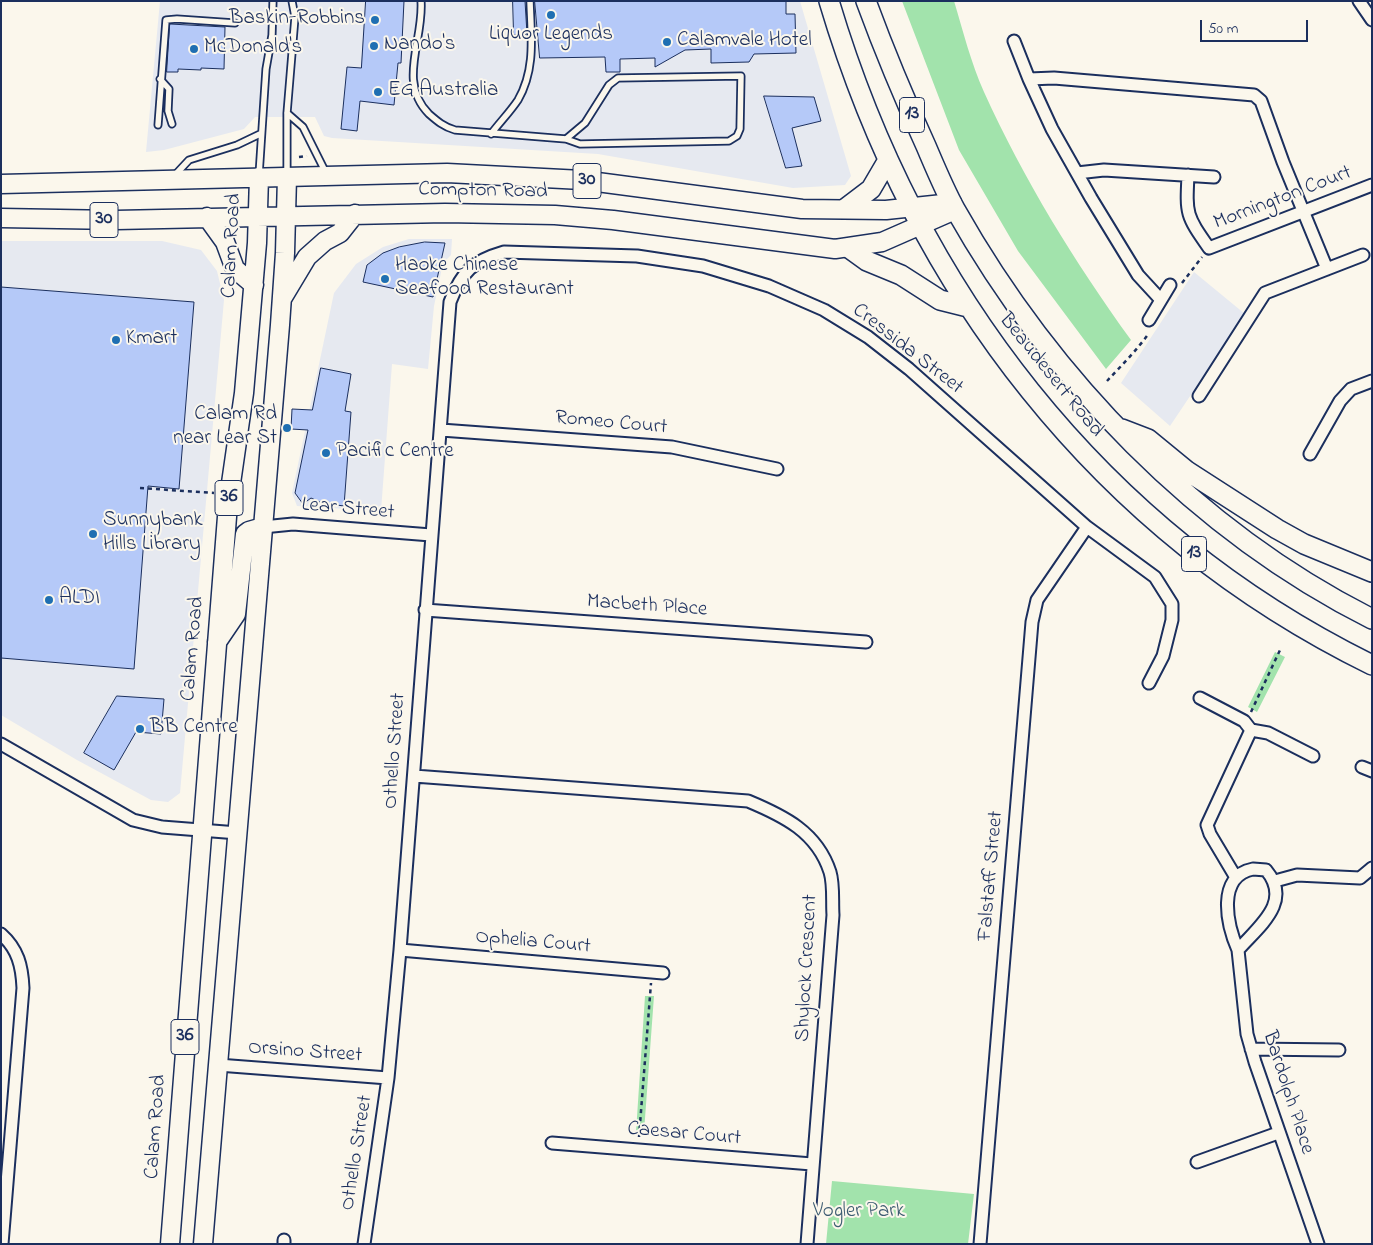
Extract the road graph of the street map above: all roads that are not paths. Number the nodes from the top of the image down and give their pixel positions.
1 (273, 1) edge
2 (292, 1) edge
3 (421, 1) edge
4 (530, 1) edge
5 (829, 1) edge
6 (866, 1) edge
7 (1359, 1) edge
8 (1372, 20) edge
9 (235, 23) dead end
10 (1014, 41) dead end
11 (160, 79) junction
12 (1029, 79) junction
13 (287, 113) junction
14 (172, 124) dead end
15 (158, 125) dead end
16 (260, 134) junction
17 (491, 134) junction
18 (566, 138) junction
19 (888, 160) junction
20 (1077, 173) junction
21 (1188, 175) junction
22 (327, 176) junction
23 (259, 177) junction
24 (287, 177) junction
25 (1214, 177) dead end
26 (170, 180) junction
27 (1, 184) edge
28 (1372, 185) edge
29 (954, 207) junction
30 (846, 208) junction
31 (912, 209) junction
32 (1304, 211) junction
33 (355, 214) junction
34 (286, 215) junction
35 (258, 216) junction
36 (207, 217) junction
37 (1, 218) edge
38 (921, 225) junction
39 (849, 248) junction
40 (1363, 255) dead end
41 (471, 266) joint
42 (1328, 269) junction
43 (254, 285) junction
44 (1170, 285) dead end
45 (282, 299) junction
46 (1161, 300) junction
47 (968, 307) junction
48 (1149, 320) dead end
49 (1372, 381) edge
50 (1199, 396) dead end
51 (1116, 427) junction
52 (441, 430) junction
53 (1310, 454) dead end
54 (776, 469) dead end
55 (263, 527) junction
56 (1087, 527) junction
57 (431, 535) junction
58 (1372, 572) edge
59 (425, 610) junction
60 (1372, 619) edge
61 (866, 642) dead end
62 (217, 643) junction
63 (1372, 665) edge
64 (1149, 683) dead end
65 (1200, 698) dead end
66 (1248, 726) junction
67 (1, 744) edge
68 (1313, 756) dead end
69 (414, 776) junction
70 (202, 830) junction
71 (238, 833) junction
72 (1372, 868) edge
73 (1235, 876) junction
74 (1275, 881) junction
75 (1, 934) edge
76 (400, 950) junction
77 (1238, 950) junction
78 (658, 972) road end
79 (1251, 1049) junction
80 (1339, 1050) dead end
81 (218, 1065) junction
82 (388, 1078) junction
83 (1278, 1133) junction
84 (552, 1143) dead end
85 (1197, 1162) dead end
86 (812, 1164) junction
87 (2, 1244) edge
88 (170, 1244) edge
89 (203, 1244) edge
90 (364, 1244) edge
91 (806, 1244) edge
92 (980, 1244) edge
93 (1318, 1244) edge

1 - 16 lane
2 - 13 lane
3 - 17 lane
4 - 17 lane
5 - 19 highway, Beaudesert Road / 13
6 - 29 highway, Beaudesert Road / 13
7 - 8 street
9 - 11 lane
10 - 12 street
11 - 14 lane
11 - 15 lane
12 - 20 street
12 - 32 street
13 - 22 lane
13 - 24 lane
16 - 23 lane
16 - 26 lane
17 - 18 lane
18 - 18 lane
19 - 30 highway
19 - 31 highway, Beaudesert Road / 13
20 - 21 street
20 - 46 street
21 - 25 street
21 - 32 street, Mornington Court
22 - 24 main road, Compton Road / 30
22 - 30 main road, Compton Road / 30
23 - 24 main road, Compton Road / 30
23 - 26 main road, Compton Road / 30
23 - 35 main road, Calam Road / 36
24 - 34 main road, 36
26 - 27 main road, Compton Road / 30
28 - 32 street, Mornington Court
29 - 31 main road, Compton Road / 30
29 - 38 main road, Compton Road
29 - 51 highway, Beaudesert Road / 13
30 - 31 main road, Compton Road / 30
31 - 38 highway, Beaudesert Road / 13
32 - 42 street
33 - 34 main road, Compton Road / 30
33 - 39 main road, Compton Road / 30
33 - 45 main road
34 - 35 main road, Compton Road / 30
34 - 45 main road, 36
35 - 36 main road, Compton Road / 30
35 - 43 main road, Calam Road / 36
36 - 37 main road, Compton Road / 30
36 - 43 main road
38 - 39 main road, Compton Road
38 - 47 highway, Beaudesert Road / 13
39 - 47 highway
40 - 42 street
41 - 52 street, Othello Street
41 - 56 street, Cressida Street
42 - 50 street
43 - 62 main road, Calam Road / 36
44 - 46 street
45 - 55 main road, 36
46 - 48 street
47 - 63 highway, Beaudesert Road / 13
49 - 53 street
51 - 58 highway
51 - 60 highway, Beaudesert Road / 13
52 - 54 street, Romeo Court
52 - 57 street, Othello Street
55 - 57 street, Lear Street
55 - 62 main road
55 - 71 main road, 36
56 - 64 street, Cressida Street
56 - 92 street, Falstaff Street
57 - 59 street, Othello Street
59 - 61 street, Macbeth Place
59 - 69 street, Othello Street
62 - 70 main road, Calam Road / 36
65 - 66 street
66 - 68 street
66 - 73 street
67 - 70 street
69 - 76 street, Othello Street
69 - 86 street, Shylock Crescent
70 - 71 street
70 - 88 main road, Calam Road / 36
71 - 81 main road, 36
72 - 74 street
73 - 74 street
73 - 77 street, Bardolph Place
74 - 77 street
75 - 87 street
76 - 78 street, Ophelia Court
76 - 82 street, Othello Street
77 - 79 street, Bardolph Place
79 - 80 street
79 - 83 street, Bardolph Place
81 - 82 street, Orsino Street
81 - 89 main road, 36
82 - 90 street, Othello Street
83 - 85 street
83 - 93 street, Bardolph Place
84 - 86 street, Caesar Court
86 - 91 street, Shylock Crescent

